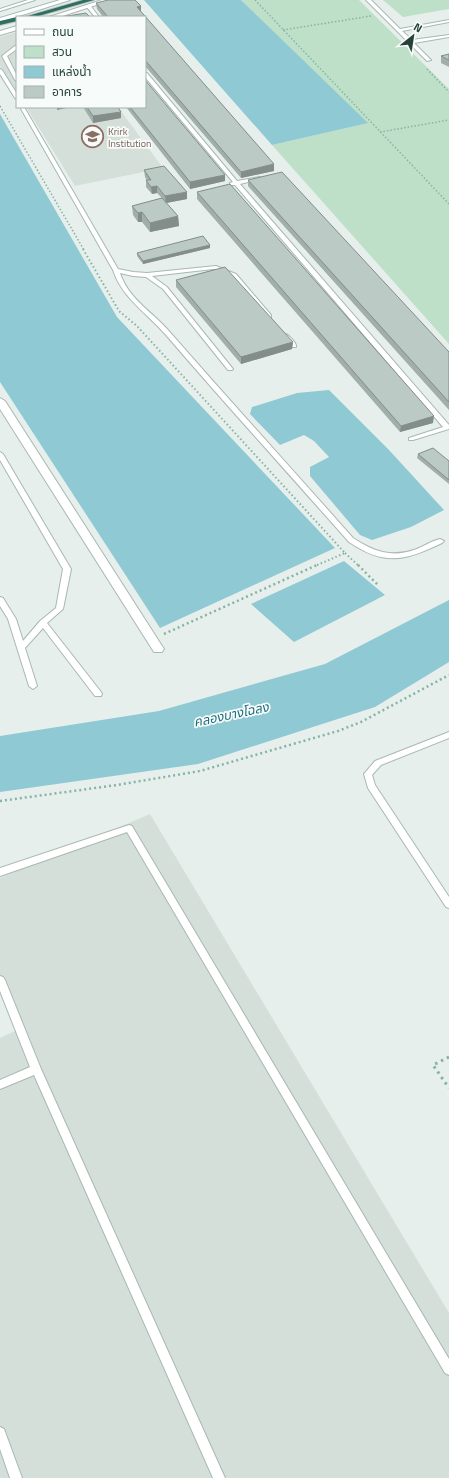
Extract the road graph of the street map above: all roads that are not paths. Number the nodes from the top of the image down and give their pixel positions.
1 (33, 0) edge
2 (67, 0) edge
3 (109, 0) edge
4 (368, 0) edge
5 (90, 3) edge
6 (0, 10) edge
7 (32, 16) edge
8 (55, 16) edge
9 (96, 16) edge
10 (16, 19) edge
11 (0, 20) edge
12 (449, 21) edge
13 (0, 23) edge
14 (16, 29) edge
15 (399, 30) junction
16 (0, 32) edge
17 (449, 36) edge
18 (411, 42) junction
19 (16, 46) edge
20 (429, 60) dead end
21 (0, 70) edge
22 (146, 75) edge
23 (16, 78) edge
24 (16, 96) edge
25 (23, 108) edge
26 (262, 177) edge
27 (236, 183) junction
28 (222, 186) edge
29 (116, 270) junction
30 (147, 275) junction
31 (275, 324) edge
32 (280, 329) edge
33 (294, 346) edge
34 (230, 369) dead end
35 (0, 401) edge
36 (448, 427) edge
37 (411, 439) dead end
38 (0, 454) edge
39 (440, 541) dead end
40 (0, 600) edge
41 (43, 623) junction
42 (21, 648) junction
43 (158, 650) dead end
44 (34, 686) dead end
45 (98, 694) dead end
46 (449, 735) edge
47 (0, 872) edge
48 (449, 904) edge
49 (0, 980) edge
50 (36, 1069) junction
51 (0, 1085) edge
52 (449, 1369) edge
53 (0, 1433) edge
54 (16, 1478) edge
55 (219, 1478) edge

1 - 6 lane
2 - 11 street
3 - 5 street
4 - 15 lane
5 - 7 highway
5 - 8 street
5 - 9 lane
10 - 13 highway
12 - 15 lane
14 - 16 street
15 - 18 lane
17 - 18 lane
18 - 20 lane
19 - 23 lane
21 - 24 lane
22 - 27 lane
25 - 29 lane
26 - 27 lane
27 - 28 lane
27 - 36 lane
29 - 30 lane
29 - 39 lane
30 - 31 lane
30 - 34 lane
32 - 33 lane
35 - 43 street
36 - 37 lane
38 - 41 lane
40 - 42 lane
41 - 42 lane
41 - 45 lane
42 - 44 lane
46 - 48 lane
47 - 52 lane
49 - 50 lane
50 - 51 lane
50 - 55 lane
53 - 54 lane

